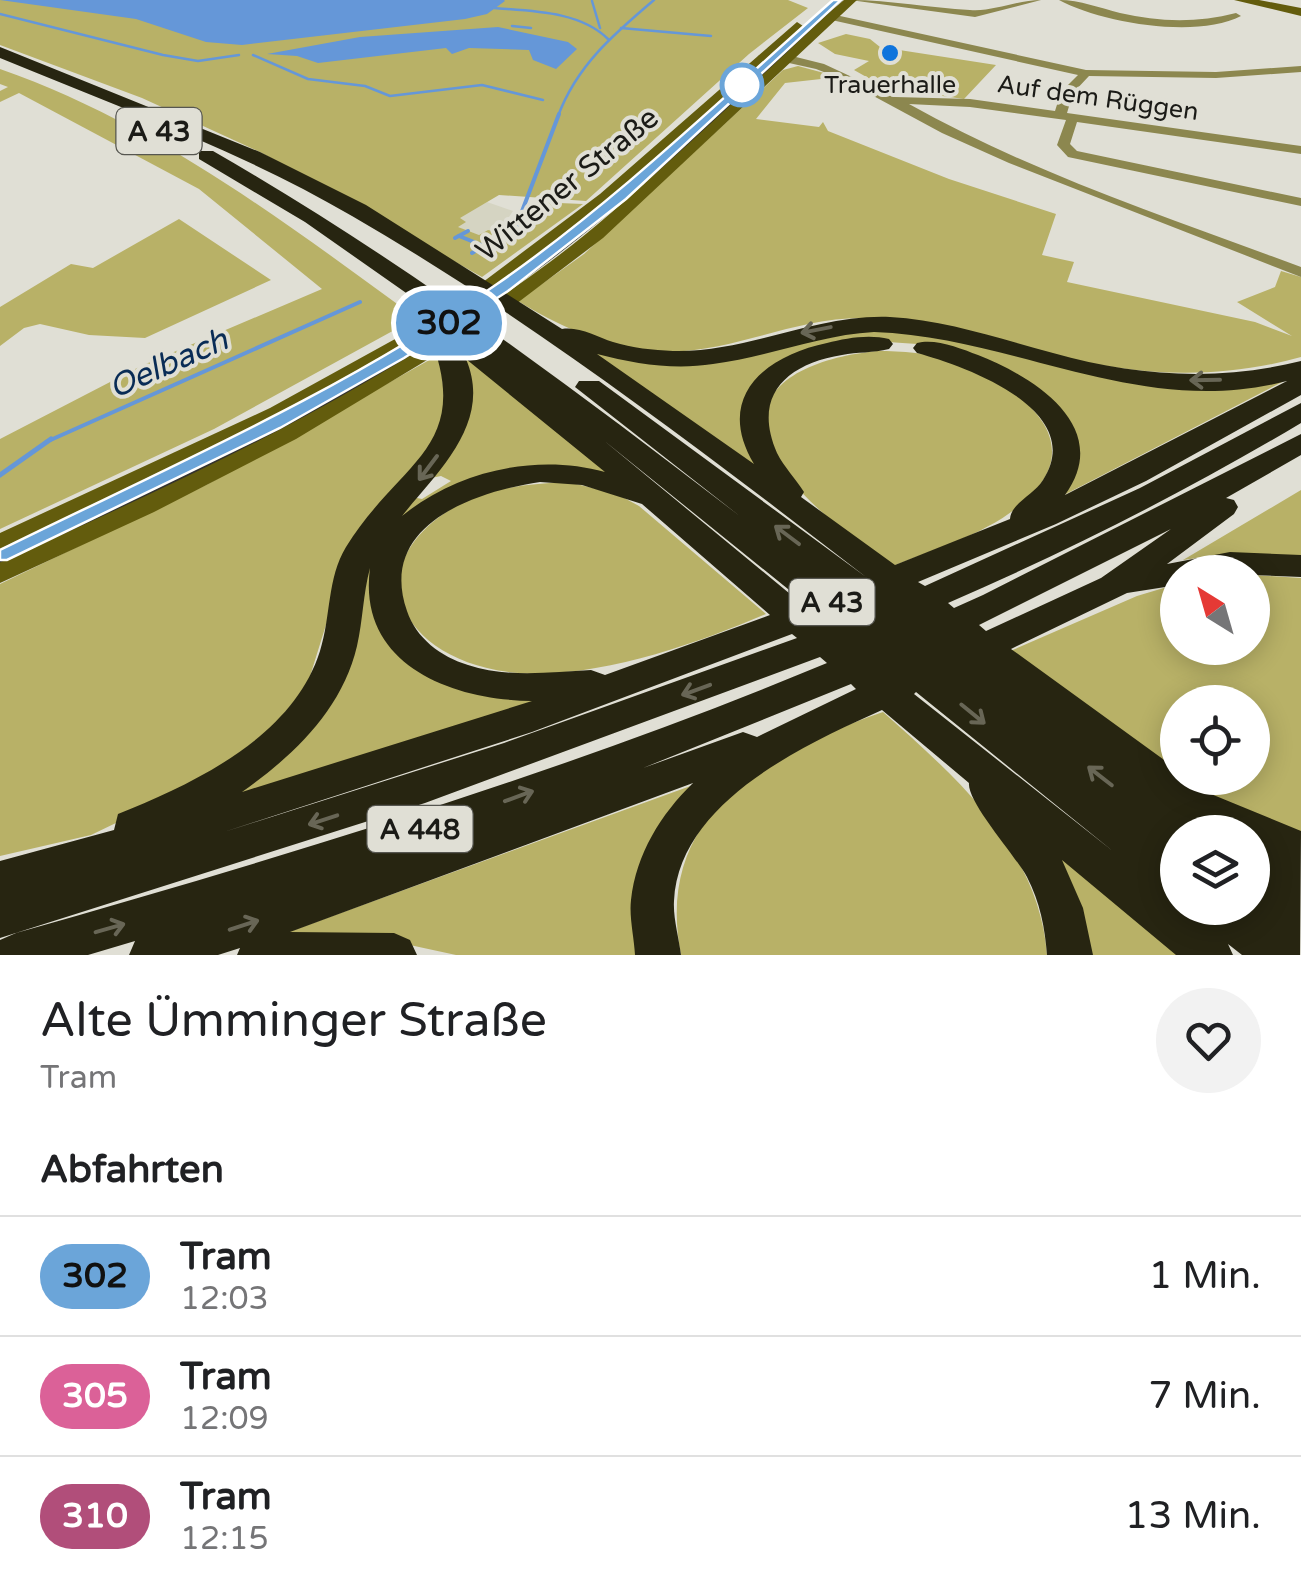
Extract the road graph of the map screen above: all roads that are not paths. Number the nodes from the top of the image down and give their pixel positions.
1 (827, 0) edge
2 (853, 0) edge
3 (1036, 0) edge
4 (1056, 0) edge
5 (1065, 0) edge
6 (1240, 0) edge
7 (1263, 0) edge
8 (1301, 10) edge
9 (830, 16) junction
10 (1236, 16) dead end
11 (0, 52) edge
12 (778, 58) junction
13 (0, 62) edge
14 (1301, 69) edge
15 (1086, 73) junction
16 (889, 100) junction
17 (1066, 116) junction
18 (1301, 150) edge
19 (1301, 202) edge
20 (1301, 272) edge
21 (433, 286) junction
22 (493, 335) junction
23 (1301, 369) edge
24 (1301, 384) edge
25 (1301, 411) edge
26 (1301, 445) edge
27 (663, 504) junction
28 (818, 524) junction
29 (983, 541) junction
30 (0, 543) edge
31 (1301, 566) edge
32 (0, 572) edge
33 (1113, 586) junction
34 (803, 670) junction
35 (620, 683) junction
36 (950, 742) junction
37 (1181, 815) edge
38 (1181, 815) edge
39 (1270, 842) edge
40 (1301, 851) edge
41 (1160, 863) edge
42 (1270, 863) edge
43 (0, 879) edge
44 (1301, 886) edge
45 (1270, 907) edge
46 (0, 918) edge
47 (1238, 925) edge
48 (1301, 930) edge
49 (16, 955) edge
50 (152, 955) edge
51 (260, 955) edge
52 (394, 955) edge
53 (658, 955) edge
54 (1070, 955) edge
55 (1210, 955) edge
56 (1277, 955) edge

1 - 12 main road, Wittener Straße
2 - 3 street
2 - 9 main road, Wittener Straße
4 - 5 street
5 - 10 street
6 - 8 main road
7 - 8 main road
9 - 12 main road, Wittener Straße
9 - 15 street
11 - 21 highway, A 43
12 - 16 street
12 - 30 main road, Wittener Straße
12 - 32 main road, Wittener Straße
13 - 21 highway, A 43
14 - 15 street
15 - 17 street
16 - 17 street, Auf dem Rüggen
16 - 20 street
17 - 18 street, Auf dem Rüggen
17 - 19 street
21 - 22 highway, A 43
21 - 22 highway
21 - 22 highway
23 -> 22 highway
22 - 27 highway
22 - 28 highway
37 -> 22 highway, A 43
22 -> 41 highway, A 43
22 -> 43 highway
24 - 29 highway
25 - 34 highway, A 448
26 - 33 highway
26 - 34 highway, A 448
27 - 35 highway
27 - 36 highway
28 - 29 highway
28 - 38 highway
29 - 34 highway
31 - 33 highway
33 - 34 highway
34 - 35 highway
34 -> 46 highway, A 448
49 -> 34 highway, A 448
50 -> 34 highway
34 - 53 highway
35 - 43 highway
36 - 54 highway
36 - 55 highway
39 - 40 highway
42 - 44 highway
45 - 48 highway
47 - 56 highway
51 - 52 highway

